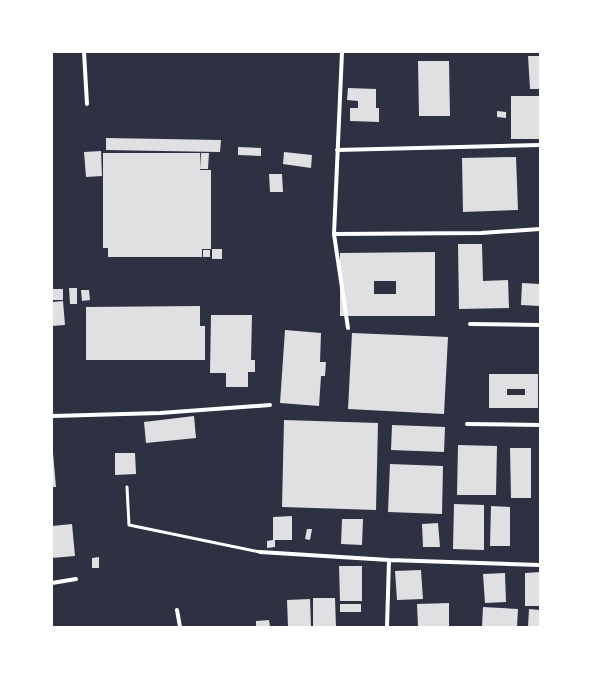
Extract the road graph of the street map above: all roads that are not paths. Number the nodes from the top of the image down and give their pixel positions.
1 (84, 52) edge
2 (342, 52) edge
3 (86, 104) dead end
4 (540, 145) edge
5 (337, 150) junction
6 (540, 229) edge
7 (334, 234) junction
8 (470, 324) dead end
9 (540, 325) edge
10 (348, 328) dead end
11 (270, 405) dead end
12 (52, 416) edge
13 (467, 424) dead end
14 (540, 425) edge
15 (127, 488) dead end
16 (260, 552) joint
17 (389, 560) junction
18 (540, 565) edge
19 (76, 579) dead end
20 (52, 582) edge
21 (178, 610) dead end
22 (180, 627) edge
23 (387, 627) edge

1 - 3 street
2 - 5 street
4 - 5 street
5 - 7 street
6 - 7 street
7 - 10 street
8 - 9 street
11 - 12 street
13 - 14 street
15 - 16 lane
16 - 17 street
17 - 18 street
17 - 23 street
19 - 20 street
21 - 22 street

